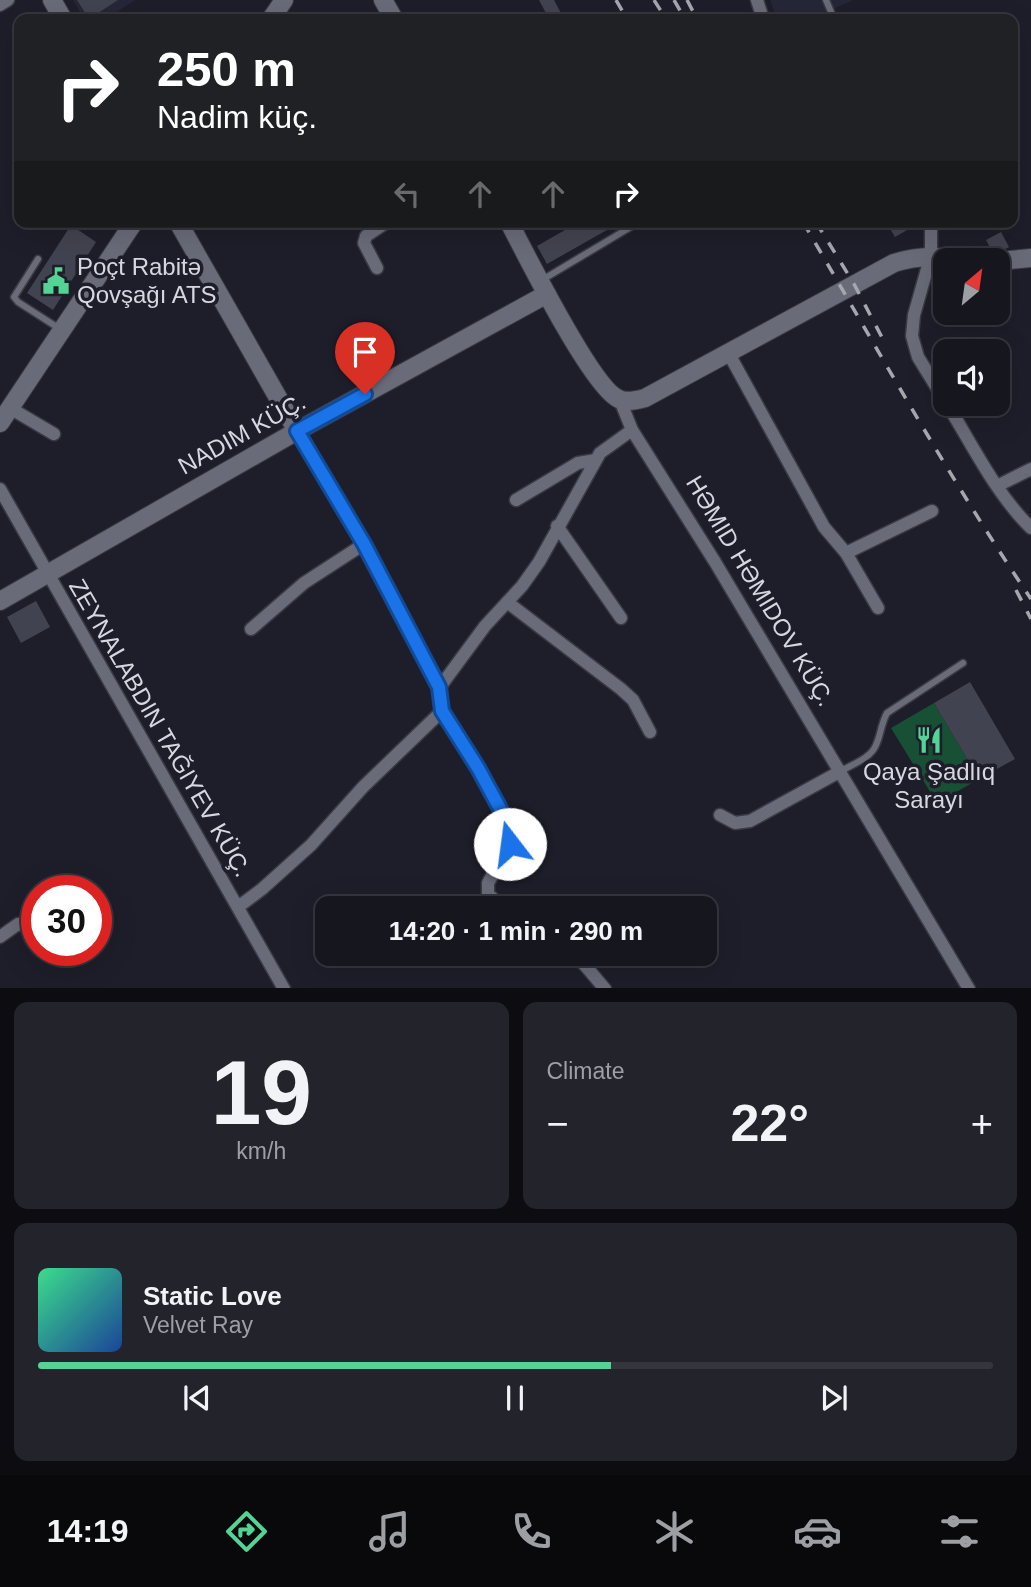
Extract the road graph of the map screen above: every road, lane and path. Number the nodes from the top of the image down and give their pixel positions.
1 (8, 0) edge
2 (0, 5) edge
3 (130, 228) edge
4 (181, 228) edge
5 (378, 228) edge
6 (512, 228) edge
7 (630, 228) edge
8 (931, 228) edge
9 (931, 255) junction
10 (1031, 258) edge
11 (38, 259) dead end
12 (1010, 260) edge
13 (377, 268) dead end
14 (544, 288) junction
15 (61, 330) junction
16 (729, 354) junction
17 (933, 381) edge
18 (620, 400) junction
19 (5, 415) edge
20 (954, 416) edge
21 (632, 430) junction
22 (297, 431) junction
23 (54, 434) dead end
24 (596, 460) junction
25 (1031, 469) edge
26 (997, 486) junction
27 (0, 489) edge
28 (516, 500) dead end
29 (932, 511) dead end
30 (557, 526) junction
31 (1031, 528) edge
32 (364, 544) junction
33 (846, 553) junction
34 (47, 573) junction
35 (0, 601) edge
36 (507, 602) junction
37 (878, 608) dead end
38 (621, 618) dead end
39 (251, 629) dead end
40 (963, 663) dead end
41 (439, 687) junction
42 (442, 711) junction
43 (650, 732) dead end
44 (841, 771) junction
45 (720, 815) dead end
46 (490, 896) edge
47 (238, 906) junction
48 (21, 924) edge
49 (0, 937) edge
50 (586, 966) edge
51 (283, 988) edge
52 (604, 988) edge
53 (968, 988) edge

1 - 2 street
3 - 15 street
4 - 22 street
5 - 13 street
6 - 14 street, HƏMID HƏMIDOV KÜÇ.
7 - 14 lane
8 - 9 street
9 - 16 street
9 - 17 street
10 - 12 street
11 - 15 lane
14 - 18 street, HƏMID HƏMIDOV KÜÇ.
14 - 22 street, NADIM KÜÇ.
15 - 19 street
16 - 18 street
16 - 33 street
18 - 21 street, HƏMID HƏMIDOV KÜÇ.
19 - 23 street
20 - 26 street
21 - 24 street
21 - 44 street, HƏMID HƏMIDOV KÜÇ.
22 - 32 street
22 - 34 street, NADIM KÜÇ.
24 - 28 street
24 - 30 street
25 - 26 street
26 - 31 street
27 - 34 street
29 - 33 street
30 - 36 street
30 - 38 street
32 - 39 street
32 - 41 street
33 - 37 street
34 - 35 street, NADIM KÜÇ.
34 - 47 street
36 - 41 street
36 - 43 street
40 - 44 lane
41 - 42 street
42 - 46 street
42 - 47 street
44 - 45 street
44 - 53 street, HƏMID HƏMIDOV KÜÇ.
47 - 51 street
48 - 49 street
50 - 52 street

